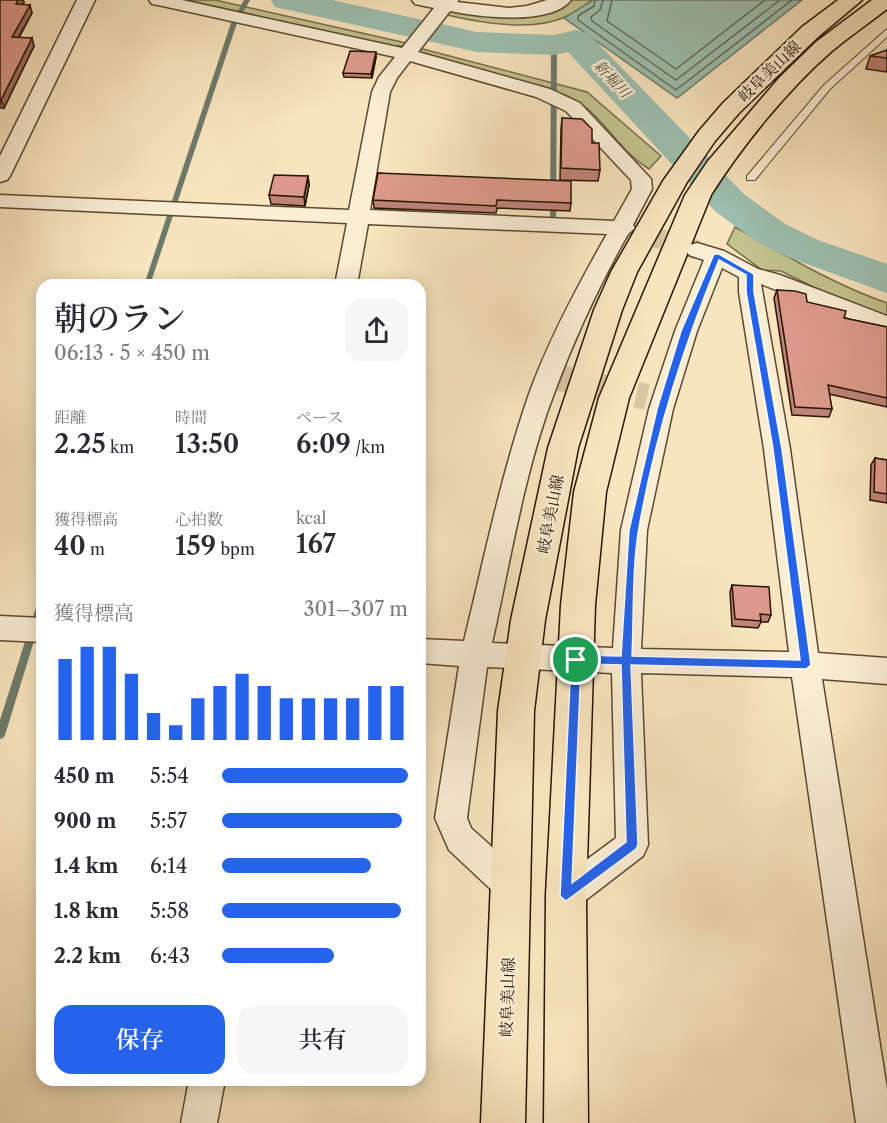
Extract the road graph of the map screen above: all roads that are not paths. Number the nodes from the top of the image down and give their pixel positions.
1 (86, 0) edge
2 (158, 0) edge
3 (421, 0) edge
4 (562, 0) edge
5 (851, 0) edge
6 (885, 0) edge
7 (446, 5) edge
8 (887, 32) edge
9 (407, 52) junction
10 (0, 176) edge
11 (752, 178) dead end
12 (0, 201) edge
13 (357, 218) junction
14 (631, 226) junction
15 (700, 245) junction
16 (750, 274) junction
17 (347, 279) edge
18 (887, 325) edge
19 (0, 628) edge
20 (36, 630) edge
21 (426, 651) edge
22 (475, 654) junction
23 (523, 657) junction
24 (576, 660) junction
25 (626, 661) junction
26 (806, 665) junction
27 (887, 671) edge
28 (510, 885) junction
29 (566, 896) junction
30 (206, 1086) edge
31 (199, 1123) edge
32 (503, 1123) edge
33 (566, 1123) edge
34 (874, 1123) edge

1 - 10 street
2 - 9 street
3 - 7 street
4 - 7 street
5 - 14 main road, 岐阜美山線
6 - 15 main road, 岐阜美山線
7 - 9 street
8 - 11 lane
9 - 13 street
9 - 14 street
12 - 13 street
13 - 14 street
13 - 17 street
14 - 22 street
14 - 23 main road, 岐阜美山線
15 - 16 street
15 - 24 main road, 岐阜美山線
15 - 25 street
16 - 18 street
16 - 26 street
19 - 20 street
21 - 22 street
22 - 23 street
22 - 28 street
23 - 24 street
23 - 28 main road, 岐阜美山線
24 - 25 street
24 - 29 main road, 岐阜美山線
25 - 26 street
25 - 29 street
26 - 27 street
26 - 34 street
28 - 32 main road, 岐阜美山線
29 - 33 main road, 岐阜美山線
30 - 31 street

